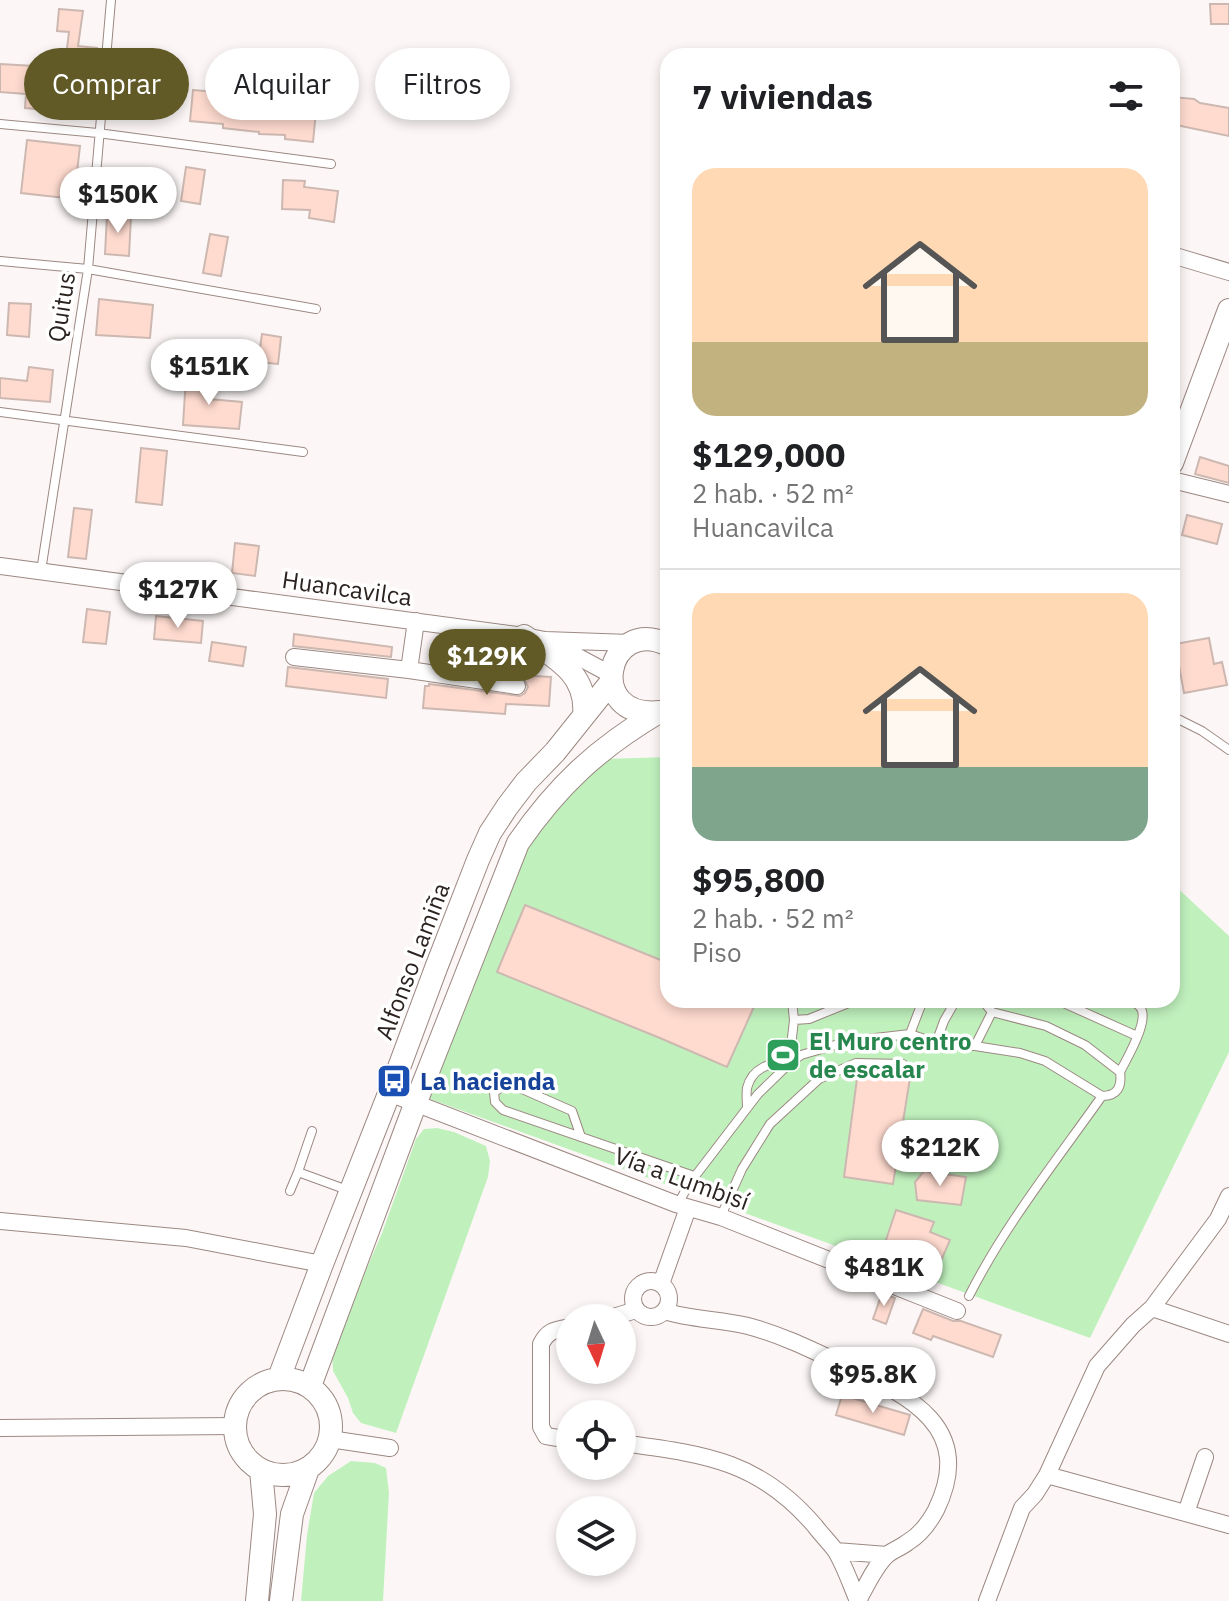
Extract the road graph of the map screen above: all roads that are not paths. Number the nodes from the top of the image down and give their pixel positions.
1 (111, 0) edge
2 (0, 124) edge
3 (98, 133) junction
4 (331, 164) dead end
5 (1180, 257) edge
6 (0, 261) edge
7 (88, 269) junction
8 (1229, 272) edge
9 (316, 309) dead end
10 (1229, 310) edge
11 (0, 412) edge
12 (64, 420) junction
13 (1180, 442) edge
14 (303, 452) dead end
15 (1180, 482) edge
16 (1229, 494) edge
17 (0, 566) edge
18 (41, 572) junction
19 (416, 621) junction
20 (534, 638) junction
21 (660, 641) edge
22 (630, 643) junction
23 (294, 657) dead end
24 (409, 670) junction
25 (610, 678) junction
26 (517, 686) dead end
27 (660, 710) edge
28 (660, 712) edge
29 (584, 715) junction
30 (1180, 720) edge
31 (1229, 750) edge
32 (793, 1008) edge
33 (836, 1008) edge
34 (920, 1008) edge
35 (951, 1008) edge
36 (989, 1008) edge
37 (1075, 1008) edge
38 (1141, 1008) edge
39 (992, 1012) junction
40 (794, 1020) junction
41 (910, 1034) junction
42 (1137, 1036) junction
43 (936, 1043) junction
44 (975, 1046) junction
45 (789, 1064) junction
46 (903, 1064) dead end
47 (1120, 1072) junction
48 (389, 1093) junction
49 (1102, 1096) junction
50 (416, 1102) junction
51 (747, 1108) junction
52 (312, 1131) dead end
53 (581, 1137) junction
54 (298, 1172) junction
55 (694, 1176) junction
56 (290, 1191) dead end
57 (351, 1191) junction
58 (1229, 1196) edge
59 (682, 1206) junction
60 (721, 1217) junction
61 (0, 1221) edge
62 (322, 1264) junction
63 (661, 1284) junction
64 (969, 1296) dead end
65 (634, 1304) edge
66 (1152, 1308) junction
67 (636, 1310) edge
68 (664, 1311) junction
69 (957, 1311) dead end
70 (556, 1331) edge
71 (1229, 1334) edge
72 (279, 1378) junction
73 (310, 1386) junction
74 (235, 1426) junction
75 (0, 1428) edge
76 (556, 1438) edge
77 (330, 1439) junction
78 (636, 1445) edge
79 (390, 1448) dead end
80 (1205, 1457) dead end
81 (308, 1469) junction
82 (261, 1470) junction
83 (1047, 1475) junction
84 (1186, 1513) junction
85 (1229, 1525) edge
86 (836, 1551) junction
87 (887, 1555) junction
88 (257, 1601) edge
89 (281, 1601) edge
90 (858, 1601) edge
91 (987, 1601) edge

1 - 3 lane, Quitus
2 - 3 lane
3 - 4 lane
3 - 7 lane, Quitus
5 - 8 street
6 - 7 lane
7 - 9 lane
7 - 12 lane, Quitus
10 - 13 street
11 - 12 lane
12 - 14 lane
12 - 18 lane, Quitus
15 - 16 street
17 - 18 street, Huancavilca
18 - 19 street, Huancavilca
19 - 20 street, Huancavilca
19 - 24 street
20 - 22 street, Huancavilca
20 - 25 street, Huancavilca
20 - 29 street
21 - 22 street
22 - 25 street, Alfonso Lamiña
23 - 24 street
24 - 26 street
25 - 27 street
25 - 29 street, Alfonso Lamiña
28 - 50 street
29 - 48 street, Alfonso Lamiña
30 - 31 lane
32 - 40 lane
33 - 40 lane
34 - 41 lane
35 - 43 lane
36 - 39 lane
37 - 42 lane
38 - 42 lane
39 - 44 lane
39 - 47 lane
40 - 45 lane
41 - 43 lane
41 - 45 lane
42 - 47 lane
43 - 44 lane
44 - 49 lane
45 - 51 lane
45 - 51 lane
46 - 60 lane
47 - 49 lane
48 - 50 street, Vía a Lumbisí
48 - 57 street, Alfonso Lamiña
49 - 64 lane
50 - 59 street, Vía a Lumbisí
50 - 73 street
51 - 55 lane
52 - 54 lane
53 - 53 lane
53 - 55 lane
54 - 56 lane
54 - 57 lane
55 - 59 lane
57 - 62 street, Alfonso Lamiña
58 - 66 street
59 - 60 street, Vía a Lumbisí
59 - 63 street
60 - 69 street, Vía a Lumbisí
61 - 62 street
62 - 72 street, Alfonso Lamiña
63 - 65 street
63 - 68 street
66 - 71 street
66 - 83 street
67 - 68 street
68 - 87 street
70 - 76 street
72 - 73 street
72 - 74 street
73 - 77 street
74 - 75 street
74 - 82 street
77 - 79 street
77 - 81 street
78 - 86 street
80 - 84 street
81 - 82 street
81 - 89 street
82 - 88 street
83 - 84 street
83 - 91 street
84 - 85 street
86 - 87 street
86 - 90 street
87 - 90 street

